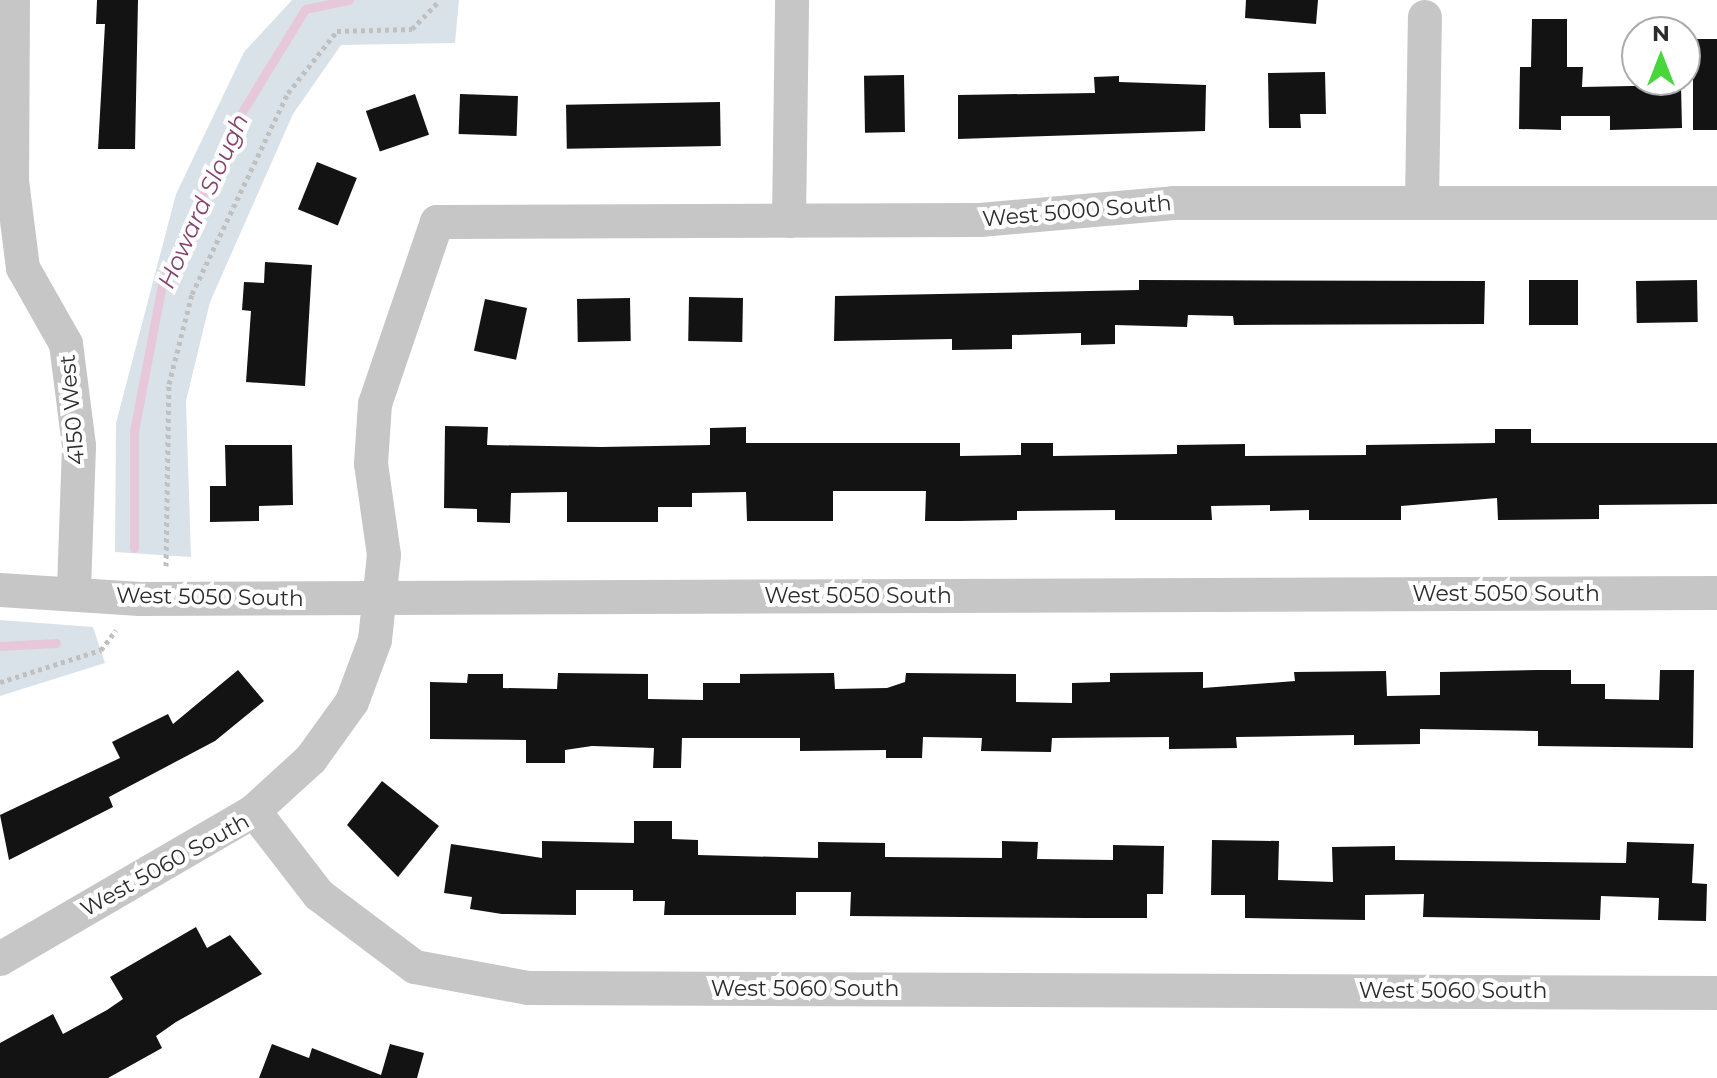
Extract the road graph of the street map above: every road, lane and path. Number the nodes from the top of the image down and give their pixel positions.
1 (13, 0) edge
2 (440, 0) edge
3 (792, 0) edge
4 (1425, 17) dead end
5 (1422, 203) junction
6 (1717, 203) edge
7 (789, 221) junction
8 (166, 566) dead end
9 (0, 590) edge
10 (74, 591) junction
11 (1717, 593) edge
12 (382, 598) junction
13 (116, 630) dead end
14 (0, 682) edge
15 (254, 811) junction
16 (0, 959) edge
17 (1717, 993) edge

1 - 10 street, 4150 West
2 - 8 path
3 - 7 street
4 - 5 street
5 - 6 street, West 5000 South
5 - 7 street, West 5000 South
7 - 12 street, West 5000 South
9 - 10 street, West 5050 South
10 - 12 street, West 5050 South
11 - 12 street, West 5050 South
12 - 15 street
13 - 14 path
15 - 16 street, West 5060 South
15 - 17 street, West 5060 South

